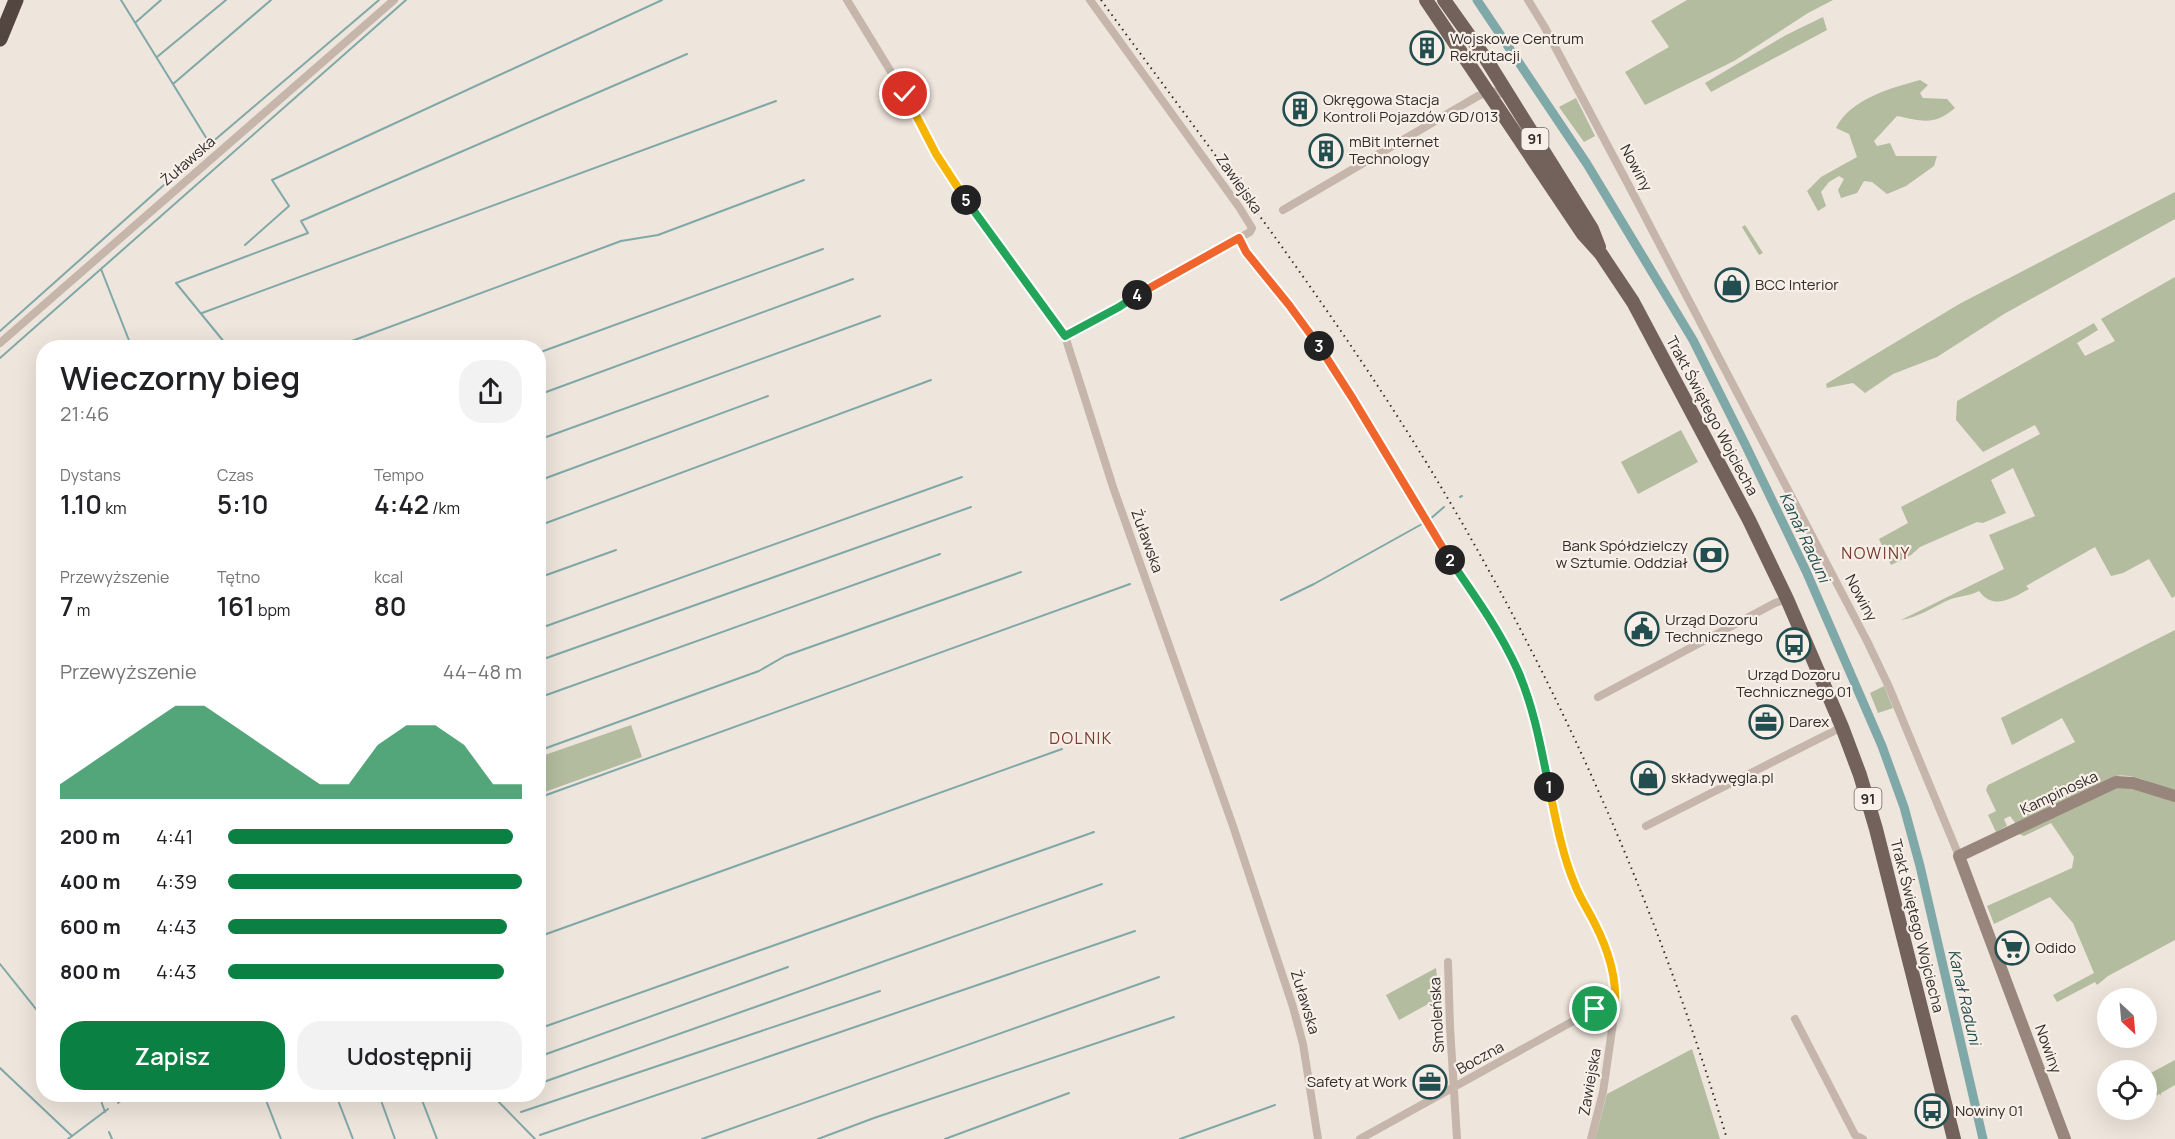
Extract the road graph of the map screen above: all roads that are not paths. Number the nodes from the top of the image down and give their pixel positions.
1 (16, 0) edge
2 (394, 0) edge
3 (847, 0) edge
4 (1090, 0) edge
5 (1426, 0) edge
6 (1528, 0) edge
7 (1446, 1) edge
8 (1443, 26) junction
9 (0, 39) edge
10 (1493, 69) junction
11 (1486, 92) junction
12 (1509, 96) junction
13 (1283, 210) dead end
14 (1239, 238) junction
15 (1601, 254) junction
16 (1065, 336) junction
17 (0, 343) edge
18 (1787, 599) junction
19 (1598, 697) dead end
20 (1842, 727) junction
21 (2175, 796) edge
22 (1646, 826) dead end
23 (1959, 856) junction
24 (1448, 962) dead end
25 (1615, 1006) junction
26 (1795, 1019) dead end
27 (1455, 1087) junction
28 (1950, 1138) edge
29 (1318, 1139) edge
30 (1360, 1139) edge
31 (1457, 1139) edge
32 (1591, 1139) edge
33 (1863, 1139) edge
34 (2066, 1139) edge

1 - 9 highway
2 - 17 street, Żuławska
3 - 16 street, Żuławska
4 - 14 street, Zawiejska
5 - 8 main road, Trakt Świętego Wojciecha / 91
6 - 23 street, Nowiny
7 - 8 street
7 - 10 main road, Trakt Świętego Wojciecha / 91
8 - 11 main road, Trakt Świętego Wojciecha / 91
10 - 11 street
10 - 12 main road, Trakt Świętego Wojciecha / 91
11 - 12 street
11 - 13 street
11 - 15 main road, Trakt Świętego Wojciecha / 91
12 - 15 main road, Trakt Świętego Wojciecha / 91
14 - 16 street
14 - 25 street, Zawiejska
15 - 18 main road, Trakt Świętego Wojciecha / 91
16 - 29 street, Żuławska
18 - 19 street
18 - 20 main road, Trakt Świętego Wojciecha / 91
20 - 22 street
20 - 28 main road, Trakt Świętego Wojciecha / 91
21 - 23 street, Kampinoska
23 - 34 street, Nowiny
24 - 27 street, Smoleńska
25 - 27 street, Boczna
25 - 32 street, Zawiejska
26 - 33 street
27 - 30 street, Boczna
27 - 31 street, Smoleńska

